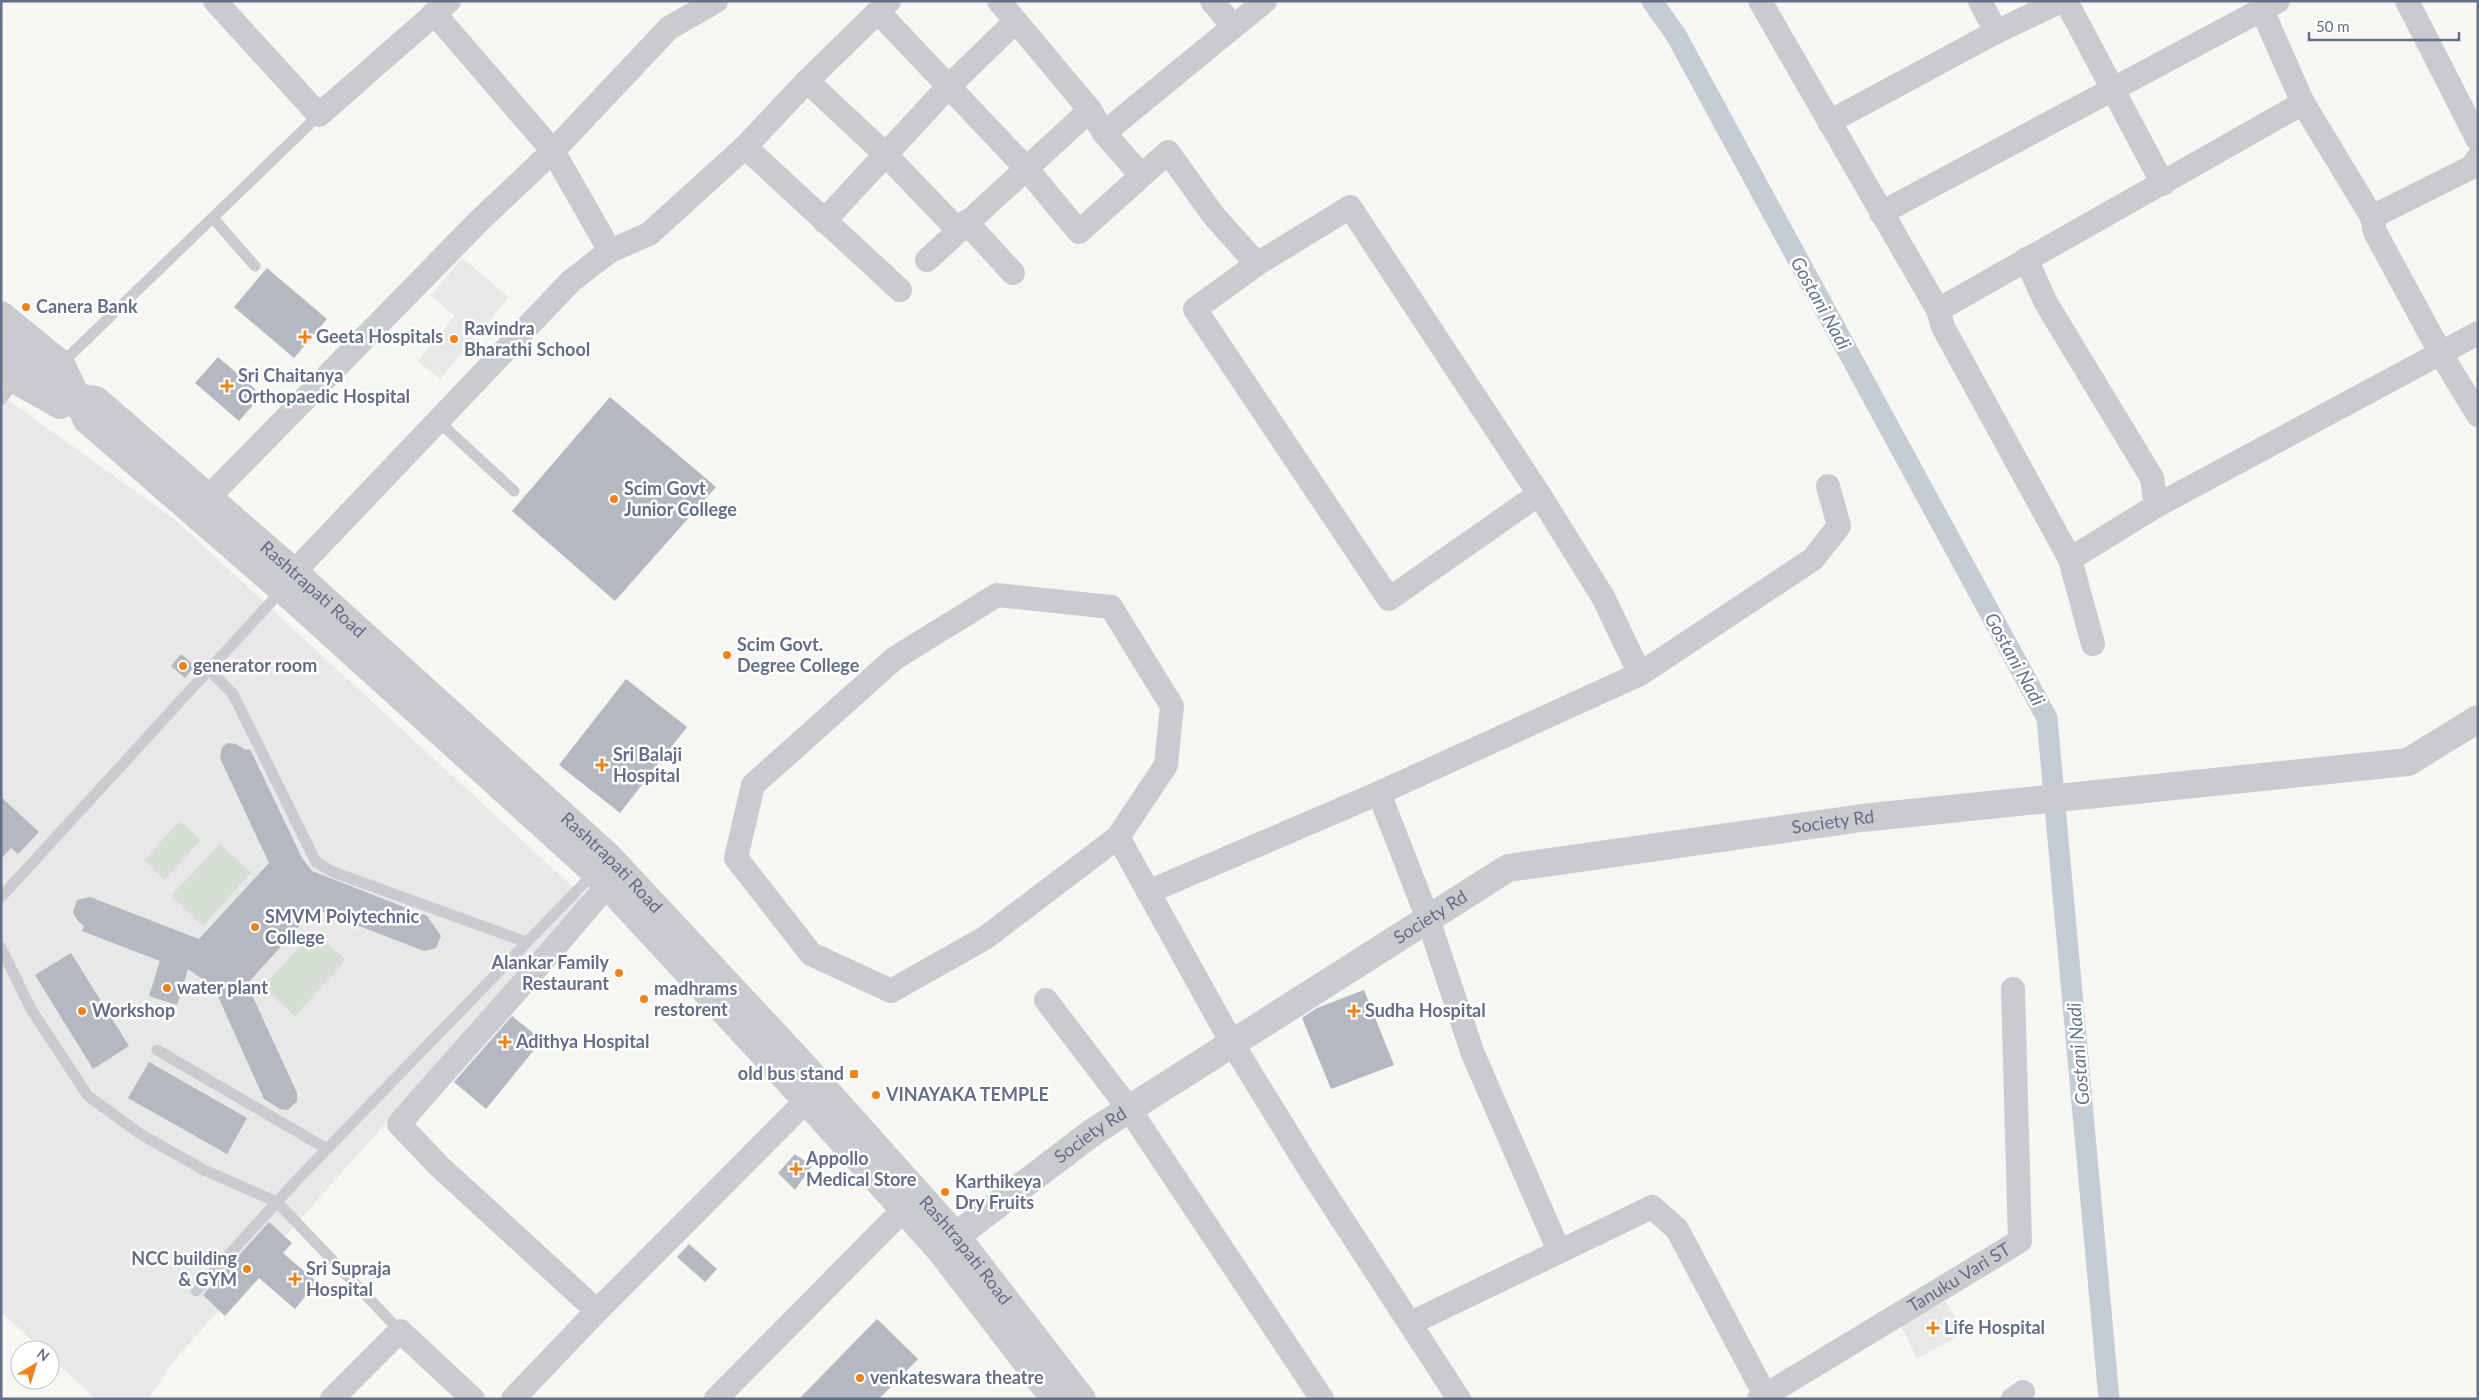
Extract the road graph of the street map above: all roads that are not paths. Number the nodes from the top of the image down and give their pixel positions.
1 (215, 1) edge
2 (716, 1) edge
3 (999, 1) edge
4 (1212, 1) edge
5 (1265, 1) edge
6 (1760, 1) edge
7 (1980, 1) edge
8 (2061, 1) edge
9 (2066, 1) edge
10 (2407, 1) edge
11 (2270, 6) edge
12 (441, 7) edge
13 (884, 7) edge
14 (1015, 22) junction
15 (1233, 26) junction
16 (1996, 32) junction
17 (807, 81) junction
18 (948, 87) junction
19 (2112, 90) junction
20 (2303, 103) junction
21 (1090, 110) junction
22 (319, 115) junction
23 (1829, 122) junction
24 (1104, 133) junction
25 (2478, 140) edge
26 (745, 147) junction
27 (553, 151) junction
28 (885, 154) junction
29 (2478, 158) edge
30 (1025, 167) junction
31 (1141, 175) junction
32 (2163, 184) junction
33 (1881, 213) junction
34 (2372, 217) junction
35 (213, 218) junction
36 (824, 220) junction
37 (962, 226) junction
38 (610, 251) junction
39 (2026, 259) junction
40 (928, 260) dead end
41 (1257, 264) junction
42 (255, 266) dead end
43 (1013, 273) dead end
44 (900, 290) dead end
45 (1938, 310) junction
46 (1, 315) edge
47 (2478, 333) edge
48 (1, 342) edge
49 (2441, 354) junction
50 (61, 364) junction
51 (6, 383) edge
52 (77, 397) junction
53 (2478, 415) edge
54 (438, 421) junction
55 (1828, 486) dead end
56 (514, 491) dead end
57 (1539, 494) junction
58 (208, 498) junction
59 (2156, 506) junction
60 (2070, 559) junction
61 (288, 581) junction
62 (2093, 644) dead end
63 (209, 670) junction
64 (1640, 674) junction
65 (2478, 719) edge
66 (1379, 794) junction
67 (1118, 837) junction
68 (604, 871) junction
69 (1148, 892) junction
70 (1, 897) edge
71 (1428, 919) junction
72 (526, 942) junction
73 (1, 948) edge
74 (2013, 989) dead end
75 (1046, 1000) dead end
76 (1232, 1044) junction
77 (157, 1050) dead end
78 (806, 1101) junction
79 (1129, 1108) junction
80 (327, 1149) junction
81 (277, 1202) junction
82 (911, 1202) junction
83 (956, 1236) junction
84 (1559, 1251) junction
85 (196, 1291) dead end
86 (597, 1311) junction
87 (1412, 1323) junction
88 (400, 1331) junction
89 (721, 1397) edge
90 (1762, 1397) edge
91 (332, 1399) edge
92 (473, 1399) edge
93 (514, 1399) edge
94 (1055, 1399) edge
95 (1082, 1399) edge
96 (1322, 1399) edge
97 (1459, 1399) edge

1 - 22 street
2 - 27 street
3 - 14 street
4 - 15 street
5 - 15 street
6 - 23 street
7 - 16 street
8 - 16 street
9 - 19 street
10 - 25 street
11 - 19 street
11 - 20 street
12 - 22 street
12 - 27 street
13 - 17 street
13 - 18 street
14 - 18 street
14 - 21 street
15 - 24 street
16 - 23 street
17 - 26 street
17 - 28 street
18 - 28 street
18 - 30 street
19 - 32 street
19 - 33 street
20 - 32 street
20 - 34 street
21 - 24 street
21 - 30 street
22 - 35 lane
23 - 33 street
24 - 31 street
26 - 36 street
26 - 38 street
27 - 38 street
27 - 58 street
28 - 36 street
28 - 37 street
29 - 34 street
30 - 31 street
30 - 37 street
31 - 41 street
32 - 39 street
33 - 45 street
34 - 49 street
35 - 42 lane
35 - 50 lane
36 - 44 street
37 - 40 street
37 - 43 street
38 - 54 street
39 - 45 street
39 - 59 street
41 - 57 street
41 - 57 street
45 - 60 street
46 - 50 street
47 - 49 street
48 - 52 street, Rashtrapati Road
49 - 53 street
49 - 59 street
50 - 52 street
51 - 52 street
52 - 58 street, Rashtrapati Road
52 - 61 street, Rashtrapati Road
54 - 56 lane
54 - 61 street
55 - 64 street
57 - 64 street
58 - 61 street, Rashtrapati Road
59 - 60 street
60 - 62 street
61 - 63 lane
61 - 68 street, Rashtrapati Road
63 - 70 lane
63 - 72 lane
64 - 66 street
65 - 71 street, Society Rd
66 - 69 street
66 - 71 street
67 - 67 street
67 - 69 street
68 - 72 lane
68 - 78 street, Rashtrapati Road
68 - 82 street, Rashtrapati Road
68 - 86 street
69 - 76 street
71 - 76 street, Society Rd
71 - 84 street
72 - 80 lane
73 - 81 lane
74 - 90 street, Tanuku Vari ST
75 - 79 street
76 - 79 street, Society Rd
76 - 87 street
77 - 80 lane
78 - 82 street, Rashtrapati Road
78 - 86 street
79 - 83 street, Society Rd
79 - 96 street
80 - 81 lane
81 - 85 lane
81 - 88 lane
82 - 83 street, Rashtrapati Road
82 - 89 street
82 - 94 street, Rashtrapati Road
83 - 95 street, Rashtrapati Road
84 - 87 street
84 - 90 street
86 - 93 street
87 - 97 street
88 - 91 street
88 - 92 street

